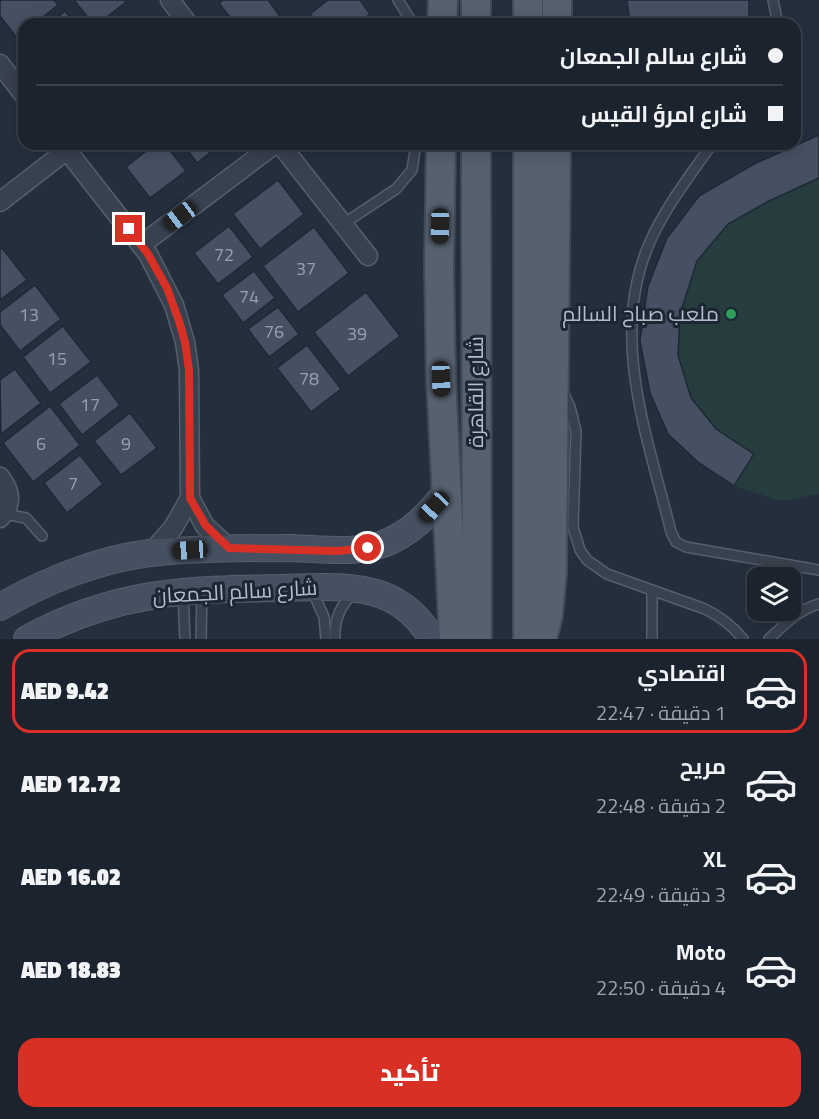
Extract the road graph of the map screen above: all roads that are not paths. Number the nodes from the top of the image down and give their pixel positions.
1 (170, 0) edge
2 (398, 0) edge
3 (442, 0) edge
4 (476, 0) edge
5 (528, 0) edge
6 (557, 0) edge
7 (773, 0) edge
8 (184, 18) edge
9 (409, 18) edge
10 (442, 18) edge
11 (476, 18) edge
12 (528, 18) edge
13 (557, 18) edge
14 (777, 18) edge
15 (0, 64) edge
16 (18, 87) edge
17 (61, 150) edge
18 (66, 150) edge
19 (267, 150) edge
20 (285, 150) edge
21 (415, 150) edge
22 (441, 150) edge
23 (476, 150) edge
24 (528, 150) edge
25 (556, 150) edge
26 (708, 150) edge
27 (0, 202) edge
28 (343, 224) junction
29 (141, 245) junction
30 (368, 256) dead end
31 (554, 371) junction
32 (0, 477) edge
33 (446, 492) junction
34 (190, 498) junction
35 (3, 515) edge
36 (42, 536) dead end
37 (229, 548) junction
38 (306, 549) junction
39 (151, 553) junction
40 (819, 570) edge
41 (65, 577) junction
42 (310, 587) junction
43 (193, 590) junction
44 (359, 590) junction
45 (652, 590) junction
46 (9, 602) edge
47 (819, 604) edge
48 (74, 617) junction
49 (28, 638) edge
50 (185, 639) edge
51 (201, 639) edge
52 (326, 639) edge
53 (335, 639) edge
54 (433, 639) edge
55 (454, 639) edge
56 (477, 639) edge
57 (528, 639) edge
58 (542, 639) edge
59 (652, 639) edge
60 (743, 639) edge
61 (769, 639) edge

1 - 8 street
2 - 9 lane
3 - 10 main road
4 - 11 main road
5 - 12 main road
6 - 13 main road
7 - 14 lane
15 - 16 street
17 - 27 street
18 - 29 street
19 - 29 street
20 - 28 street
21 - 28 lane
22 - 33 main road
23 - 56 main road, شارع القاهرة
24 - 57 main road
25 - 31 main road
26 - 40 lane
28 - 30 street
29 - 34 street
31 - 45 lane
31 - 58 main road
32 - 35 street
33 - 38 street, شارع سالم الجمعان
33 - 55 main road
34 - 37 street
34 - 39 street
35 - 36 lane
37 - 38 street, شارع سالم الجمعان
37 - 39 street, شارع سالم الجمعان
38 - 42 street
39 - 41 street, شارع سالم الجمعان
41 - 46 street, شارع سالم الجمعان
41 - 48 street
42 - 43 street, شارع سالم الجمعان
42 - 44 street, شارع سالم الجمعان
42 - 52 lane
43 - 48 street, شارع سالم الجمعان
43 - 50 lane
43 - 51 lane
44 - 53 lane
44 - 54 street, شارع سالم الجمعان
45 - 59 lane
45 - 60 lane
46 - 49 street
47 - 61 lane
48 - 49 street, شارع سالم الجمعان

